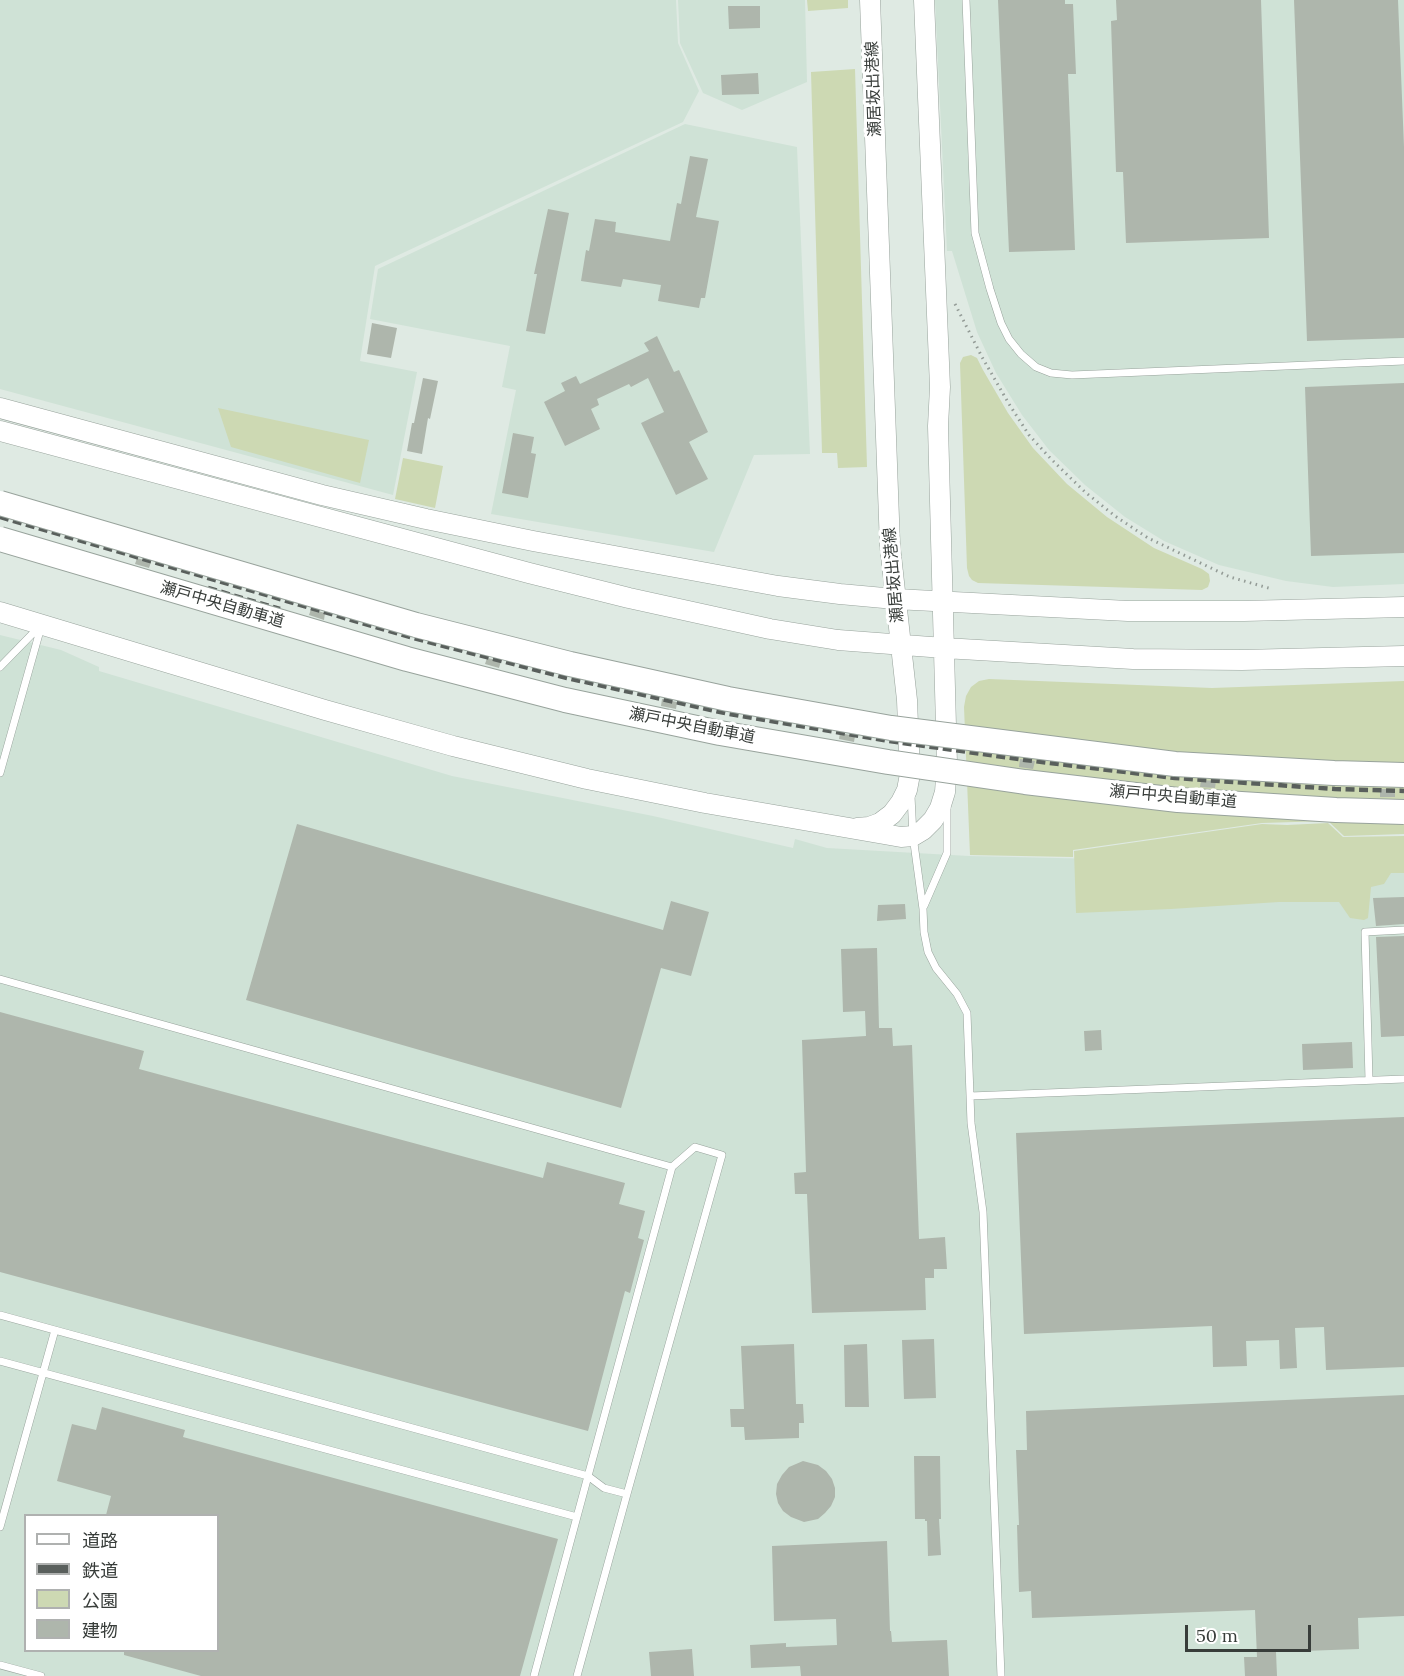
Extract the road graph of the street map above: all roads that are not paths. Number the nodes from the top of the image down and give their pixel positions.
1 (870, 0) edge
2 (924, 0) edge
3 (966, 0) edge
4 (1404, 361) edge
5 (0, 408) edge
6 (0, 431) edge
7 (0, 503) edge
8 (0, 539) edge
9 (895, 599) junction
10 (943, 602) junction
11 (1404, 608) edge
12 (0, 612) edge
13 (42, 624) junction
14 (900, 645) junction
15 (944, 648) junction
16 (1404, 656) edge
17 (0, 667) edge
18 (947, 764) junction
19 (0, 773) edge
20 (910, 774) junction
21 (1404, 775) edge
22 (1404, 812) edge
23 (851, 828) junction
24 (913, 836) junction
25 (923, 909) junction
26 (1404, 930) edge
27 (0, 979) edge
28 (1404, 1079) edge
29 (1369, 1080) junction
30 (970, 1096) junction
31 (672, 1167) junction
32 (0, 1315) edge
33 (55, 1330) junction
34 (0, 1361) edge
35 (43, 1373) junction
36 (588, 1476) junction
37 (627, 1494) junction
38 (577, 1517) junction
39 (0, 1527) edge
40 (0, 1665) edge
41 (41, 1676) edge
42 (534, 1676) edge
43 (577, 1676) edge
44 (1001, 1676) edge

1 - 9 street, 瀬居坂出港線
2 - 10 street
3 - 4 lane
5 - 9 street
6 - 14 street
7 - 21 highway, 瀬戸中央自動車道, bridge
8 - 22 highway, 瀬戸中央自動車道, bridge
9 - 10 street
9 - 14 street, 瀬居坂出港線
10 - 11 street
10 - 15 street
12 - 13 street
13 - 17 lane
13 - 19 lane
13 - 23 street
14 - 15 street, 瀬居坂出港線
14 - 20 street
15 - 16 street, 瀬居坂出港線
15 - 18 street
18 - 24 street
18 - 25 lane
20 - 23 street
20 - 24 lane
23 - 24 street
24 - 25 lane
25 - 30 lane
26 - 29 lane
27 - 31 lane
28 - 29 lane
29 - 30 lane
30 - 44 lane
31 - 36 lane
31 - 37 lane
32 - 33 lane
33 - 35 lane
33 - 36 lane
34 - 35 lane
35 - 38 lane
35 - 39 lane
36 - 37 lane
36 - 38 lane
37 - 43 lane
38 - 42 lane
40 - 41 lane

